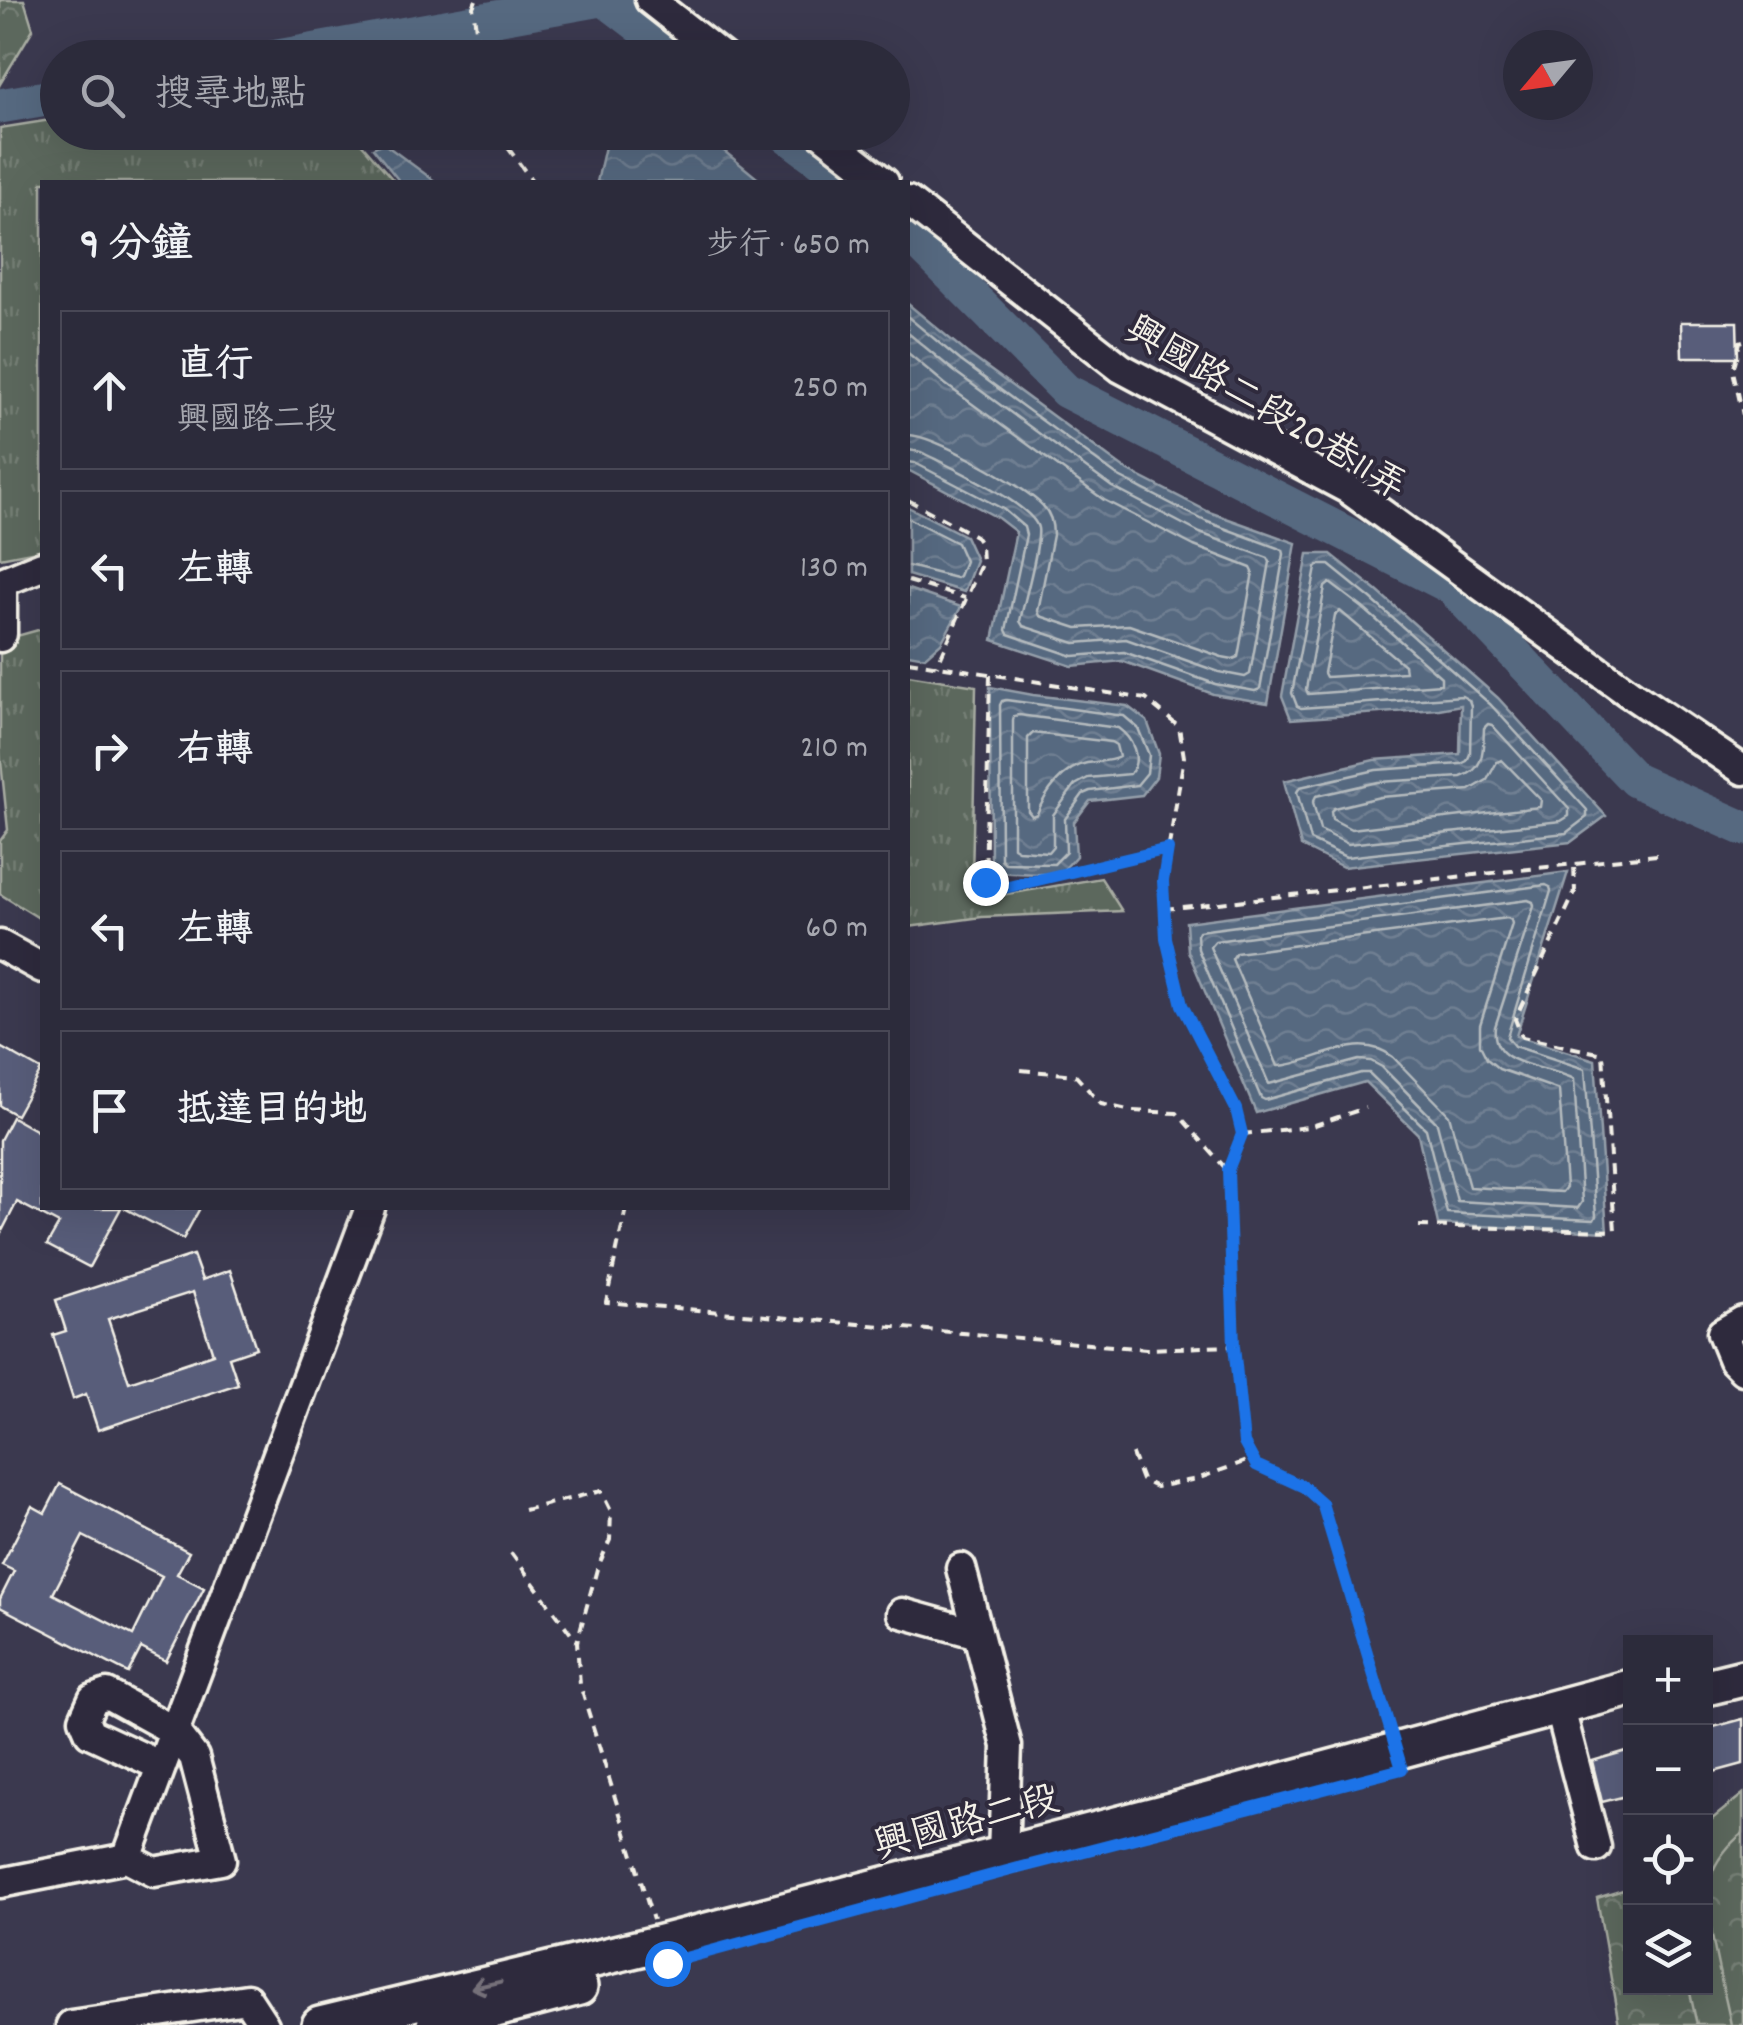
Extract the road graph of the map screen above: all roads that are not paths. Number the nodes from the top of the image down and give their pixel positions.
1 (650, 0) edge
2 (701, 40) edge
3 (843, 150) edge
4 (881, 180) edge
5 (910, 203) edge
6 (40, 567) edge
7 (0, 637) edge
8 (1743, 770) edge
9 (0, 945) edge
10 (40, 967) edge
11 (369, 1210) edge
12 (1743, 1321) edge
13 (1743, 1370) edge
14 (961, 1568) dead end
15 (902, 1613) dead end
16 (978, 1634) junction
17 (1743, 1659) edge
18 (1713, 1667) edge
19 (1743, 1678) edge
20 (1713, 1686) edge
21 (1623, 1690) edge
22 (1623, 1709) edge
23 (1564, 1724) junction
24 (174, 1731) junction
25 (161, 1766) junction
26 (1596, 1847) dead end
27 (1002, 1854) junction
28 (127, 1858) junction
29 (0, 1883) edge
30 (71, 2025) edge
31 (264, 2025) edge
32 (320, 2025) edge
33 (435, 2025) edge

1 - 2 lane
3 - 4 lane
5 - 8 lane, 興國路二段20巷11弄
6 - 7 lane
9 - 10 lane
11 - 24 lane
12 - 13 lane
14 - 16 lane
15 - 16 lane
16 - 27 lane
17 - 18 main road
19 - 20 main road
21 - 27 main road, 興國路二段
22 - 23 main road, 興國路二段
23 - 26 lane
23 - 33 main road, 興國路二段
24 - 25 lane
24 - 25 lane
24 - 28 lane
25 - 28 lane
27 -> 32 main road, 興國路二段
28 - 29 lane
30 - 31 lane

